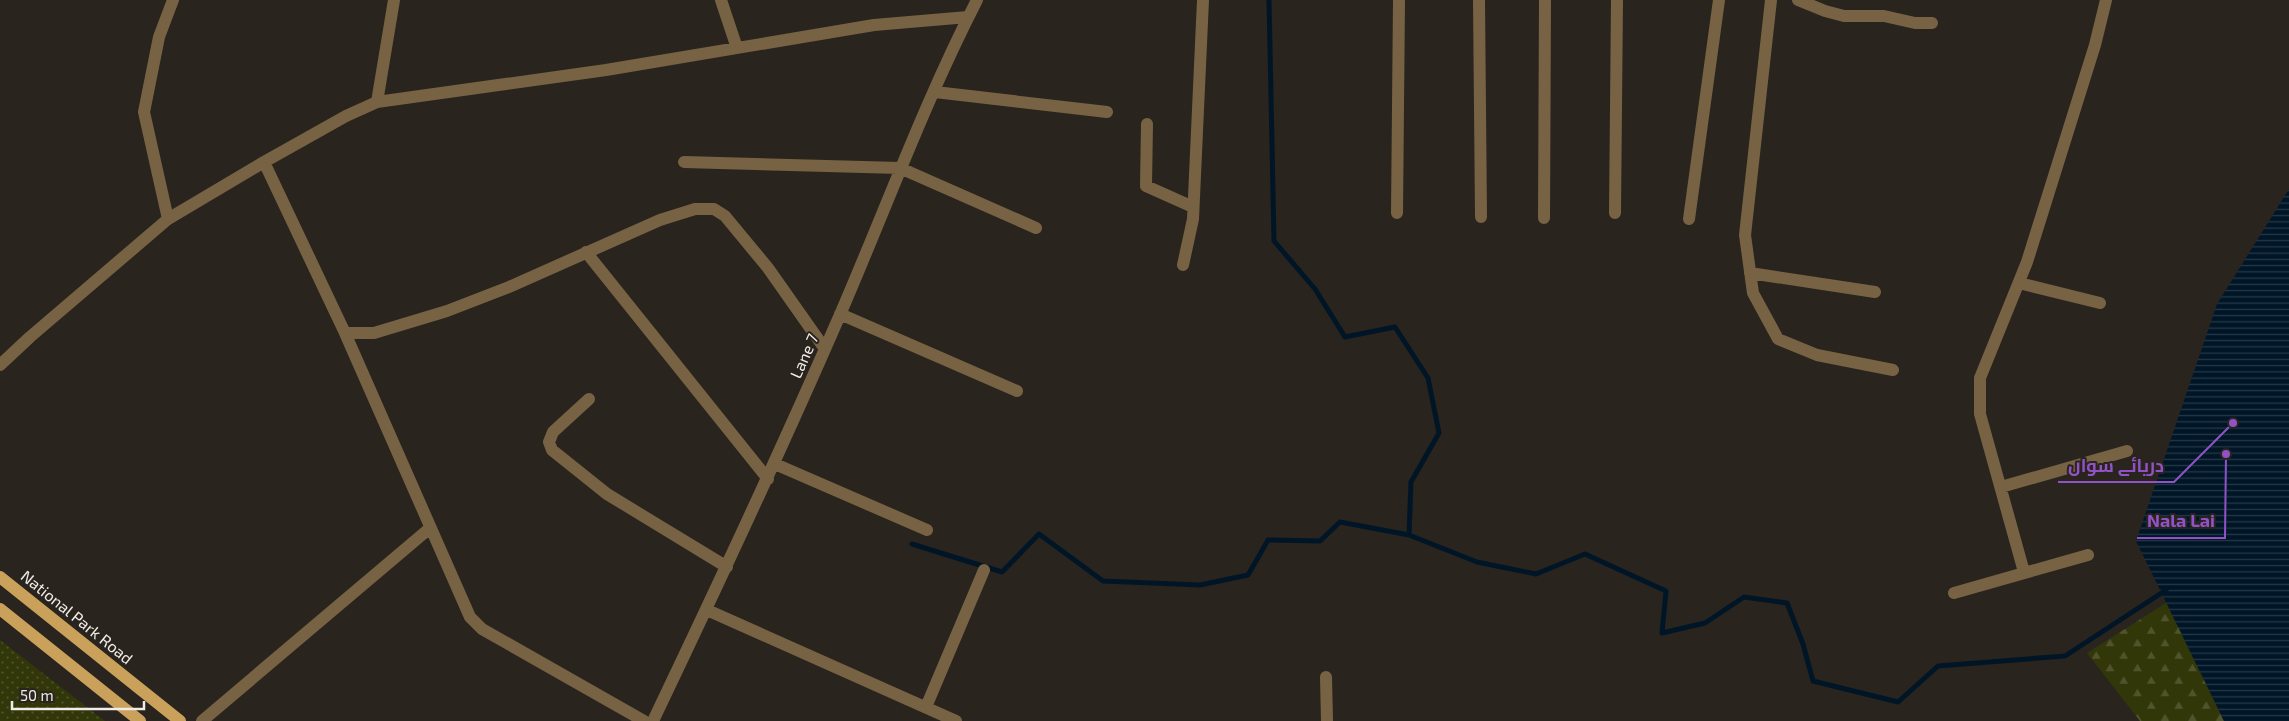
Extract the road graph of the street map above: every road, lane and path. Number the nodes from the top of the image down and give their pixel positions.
1 (173, 0) edge
2 (394, 0) edge
3 (721, 0) edge
4 (977, 0) edge
5 (1203, 0) edge
6 (1399, 0) edge
7 (1479, 0) edge
8 (1545, 0) edge
9 (1617, 0) edge
10 (1719, 0) edge
11 (1770, 0) edge
12 (1798, 0) edge
13 (2106, 0) edge
14 (968, 17) junction
15 (1932, 23) dead end
16 (737, 48) junction
17 (935, 92) junction
18 (377, 102) junction
19 (1107, 112) dead end
20 (1147, 124) dead end
21 (264, 162) junction
22 (684, 162) dead end
23 (900, 168) junction
24 (1193, 207) junction
25 (1397, 213) dead end
26 (1615, 213) dead end
27 (1481, 217) dead end
28 (1544, 218) dead end
29 (168, 219) junction
30 (1689, 219) dead end
31 (1036, 228) dead end
32 (586, 252) junction
33 (1183, 265) dead end
34 (1750, 273) junction
35 (2019, 282) junction
36 (1875, 292) dead end
37 (2100, 303) dead end
38 (840, 314) junction
39 (345, 333) junction
40 (825, 349) junction
41 (0, 365) edge
42 (1893, 370) dead end
43 (1017, 391) dead end
44 (589, 399) dead end
45 (2127, 451) dead end
46 (775, 464) junction
47 (768, 479) junction
48 (2001, 487) junction
49 (430, 528) junction
50 (927, 530) dead end
51 (2088, 554) dead end
52 (727, 567) junction
53 (984, 570) dead end
54 (2024, 572) junction
55 (0, 577) edge
56 (1954, 593) dead end
57 (0, 609) edge
58 (707, 610) junction
59 (1326, 676) dead end
60 (926, 707) junction
61 (140, 721) edge
62 (180, 721) edge
63 (202, 721) edge
64 (644, 721) edge
65 (653, 721) edge
66 (956, 721) edge
67 (1327, 721) edge

1 - 29 street
2 - 18 street
3 - 16 street
4 - 14 street, Lane 7
5 - 24 street
6 - 25 street
7 - 27 street
8 - 28 street
9 - 26 street
10 - 30 street
11 - 34 street
12 - 15 street
13 - 35 street
14 - 16 street
14 - 17 street, Lane 7
16 - 18 street
17 - 19 street
17 - 23 street, Lane 7
18 - 21 street
20 - 24 street
21 - 29 street
21 - 39 street
22 - 23 street
23 - 31 street
23 - 38 street, Lane 7
24 - 33 street
29 - 41 street
32 - 39 street
32 - 40 street
32 - 47 street
34 - 36 street
34 - 42 street
35 - 37 street
35 - 48 street
38 - 40 street, Lane 7
38 - 43 street
39 - 49 street
40 - 46 street, Lane 7
44 - 52 street
45 - 48 street
46 - 47 street, Lane 7
46 - 50 street
47 - 52 street, Lane 7
48 - 54 street
49 - 63 street
49 - 64 street
51 - 54 street
52 - 58 street, Lane 7
53 - 60 street
54 - 56 street
55 - 62 main road, National Park Road
57 - 61 main road
58 - 60 street
58 - 65 street, Lane 7
59 - 67 street
60 - 66 street

